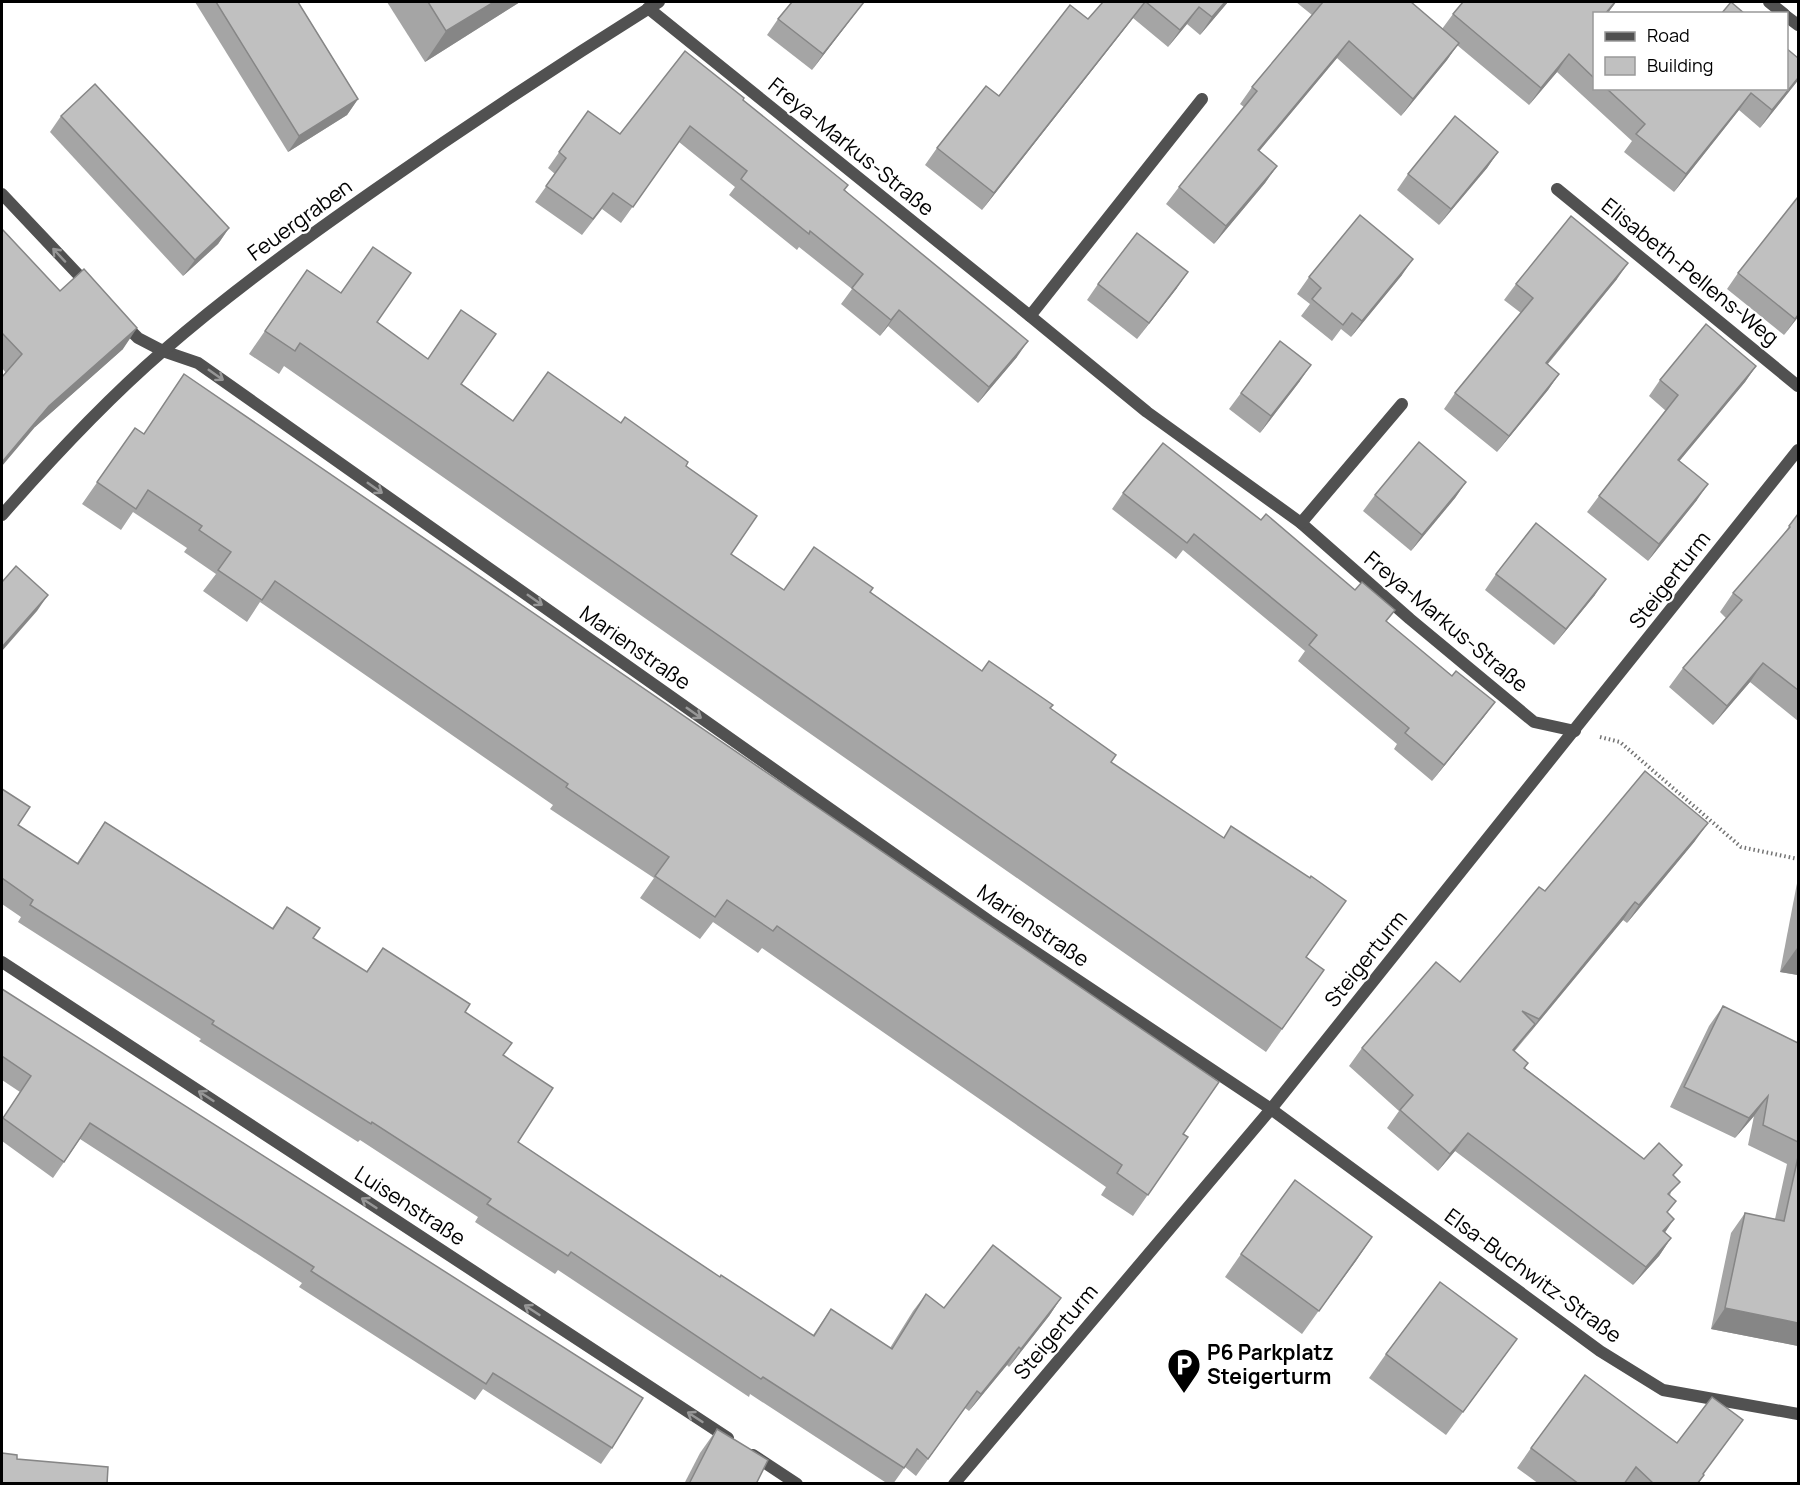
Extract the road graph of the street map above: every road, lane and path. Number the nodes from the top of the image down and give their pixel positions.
1 (1768, 2) edge
2 (653, 5) edge
3 (1781, 12) edge
4 (1202, 99) dead end
5 (1557, 189) dead end
6 (2, 194) edge
7 (98, 296) edge
8 (114, 313) edge
9 (1030, 316) junction
10 (164, 351) junction
11 (1798, 386) edge
12 (1402, 404) dead end
13 (1798, 450) edge
14 (2, 515) edge
15 (1301, 523) junction
16 (1575, 731) junction
17 (1798, 859) edge
18 (2, 962) edge
19 (1271, 1109) junction
20 (1798, 1414) edge
21 (797, 1484) edge
22 (954, 1484) edge

1 - 3 street
2 - 9 street, Freya-Markus-Straße
2 - 10 street, Feuergraben
4 - 9 street
5 - 11 street, Elisabeth-Pellens-Weg
7 -> 6 street
8 - 10 street, Marienstraße
9 - 15 street, Freya-Markus-Straße
10 - 14 street, Feuergraben
10 -> 19 street, Marienstraße
12 - 15 street
13 - 16 street, Steigerturm
15 - 16 street, Freya-Markus-Straße
16 - 17 path
16 - 19 street, Steigerturm
21 -> 18 street, Luisenstraße
19 - 20 street, Elsa-Buchwitz-Straße
19 - 22 street, Steigerturm

